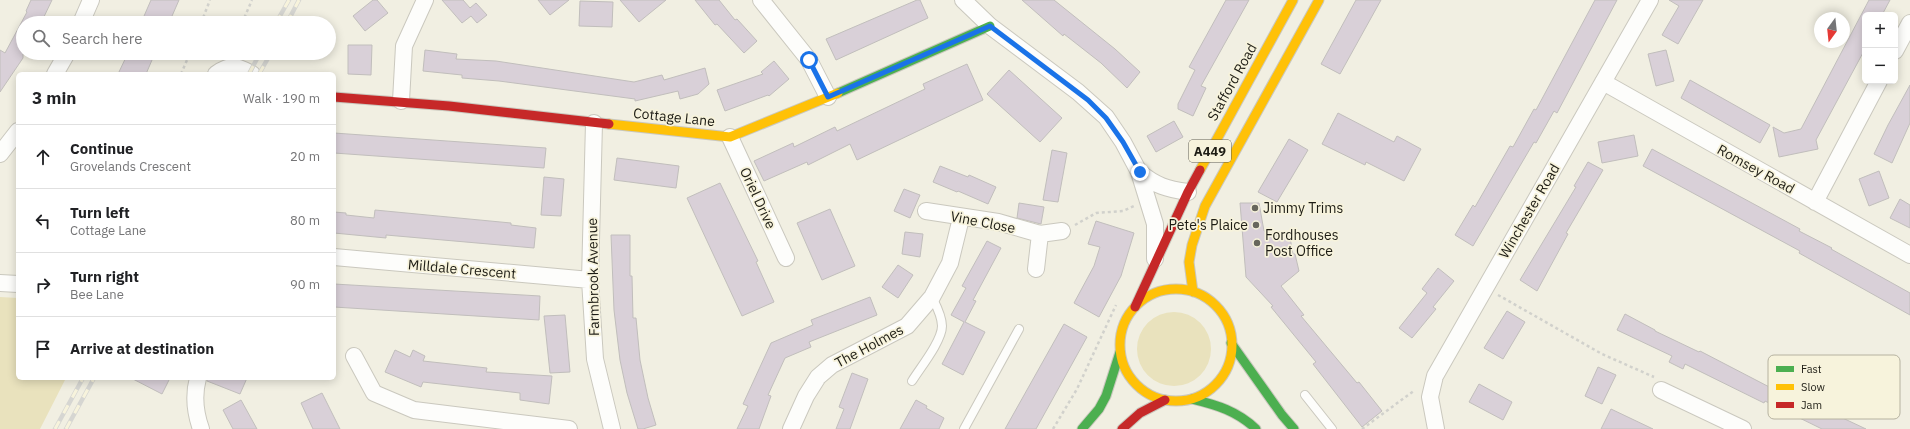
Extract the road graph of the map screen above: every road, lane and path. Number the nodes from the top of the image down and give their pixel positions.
1 (91, 0) edge
2 (210, 0) edge
3 (252, 0) edge
4 (425, 0) edge
5 (761, 0) edge
6 (963, 0) edge
7 (1293, 0) edge
8 (1319, 0) edge
9 (1650, 0) edge
10 (84, 16) edge
11 (204, 16) edge
12 (245, 16) edge
13 (1910, 23) edge
14 (990, 26) junction
15 (1897, 48) edge
16 (64, 60) edge
17 (187, 60) edge
18 (57, 72) edge
19 (182, 72) edge
20 (219, 72) edge
21 (248, 72) edge
22 (1603, 82) junction
23 (1877, 84) edge
24 (336, 97) edge
25 (828, 97) junction
26 (401, 101) junction
27 (594, 123) junction
28 (16, 134) edge
29 (730, 137) junction
30 (0, 154) edge
31 (1140, 172) junction
32 (1188, 192) junction
33 (1140, 202) dead end
34 (1815, 202) junction
35 (926, 211) dead end
36 (961, 218) junction
37 (1062, 231) joint
38 (1040, 234) junction
39 (1910, 255) edge
40 (336, 257) edge
41 (786, 258) dead end
42 (1155, 261) junction
43 (1036, 269) dead end
44 (590, 280) junction
45 (0, 283) edge
46 (16, 284) edge
47 (1485, 288) junction
48 (1193, 292) junction
49 (932, 296) junction
50 (1116, 304) dead end
51 (1135, 307) junction
52 (1019, 329) dead end
53 (1231, 343) junction
54 (1120, 352) junction
55 (354, 356) dead end
56 (1435, 376) junction
57 (198, 380) edge
58 (912, 381) dead end
59 (1661, 390) joint
60 (1305, 395) dead end
61 (1192, 399) junction
62 (1165, 400) junction
63 (485, 424) edge
64 (201, 429) edge
65 (569, 429) edge
66 (612, 429) edge
67 (791, 429) edge
68 (964, 429) edge
69 (1053, 429) edge
70 (1082, 429) edge
71 (1122, 429) edge
72 (1256, 429) edge
73 (1294, 429) edge
74 (1332, 429) edge
75 (1362, 429) edge
76 (1436, 429) edge
77 (1743, 429) edge

1 - 10 street
2 - 11 path
3 - 12 path
4 - 26 street
5 - 25 street
6 - 14 street
7 - 32 main road, Stafford Road / A449
8 - 48 main road, A449
9 - 22 street, Winchester Road
13 - 15 street
14 - 25 main road, Cottage Lane
14 - 31 street
16 - 18 street
17 - 19 path
20 - 21 street
22 - 34 street, Romsey Road
22 - 47 street, Winchester Road
23 - 34 street
24 - 26 main road, Cottage Lane
25 - 29 main road, Cottage Lane
26 - 27 main road, Cottage Lane
27 - 29 main road, Cottage Lane
27 - 44 street, Farmbrook Avenue
28 - 30 street
29 - 41 street, Oriel Drive
31 - 32 street
31 - 42 street
32 - 42 main road, Stafford Road / A449
33 - 37 path
34 - 39 street, Romsey Road
35 - 36 street, Vine Close
36 - 38 street, Vine Close
36 - 49 street, The Holmes
37 - 38 street, Vine Close
38 - 43 street
40 - 44 street, Milldale Crescent
42 - 51 main road, Stafford Road / A449
44 - 66 street, Farmbrook Avenue
45 - 46 street
47 - 56 street, Winchester Road
47 - 59 path
48 - 51 main road, A449
48 - 53 main road, A449
49 - 58 lane
49 - 67 street, The Holmes
50 - 69 path
51 - 54 main road, A449
52 - 68 lane
53 - 61 main road, A449
53 - 73 main road
54 - 62 main road, A449
54 - 70 main road, A449
55 - 63 street
56 - 75 path
56 - 76 street, Winchester Road
57 - 64 street
59 - 77 street
60 - 74 lane
61 - 62 main road, A449
61 - 72 main road
62 - 71 main road, A449
63 - 65 street

